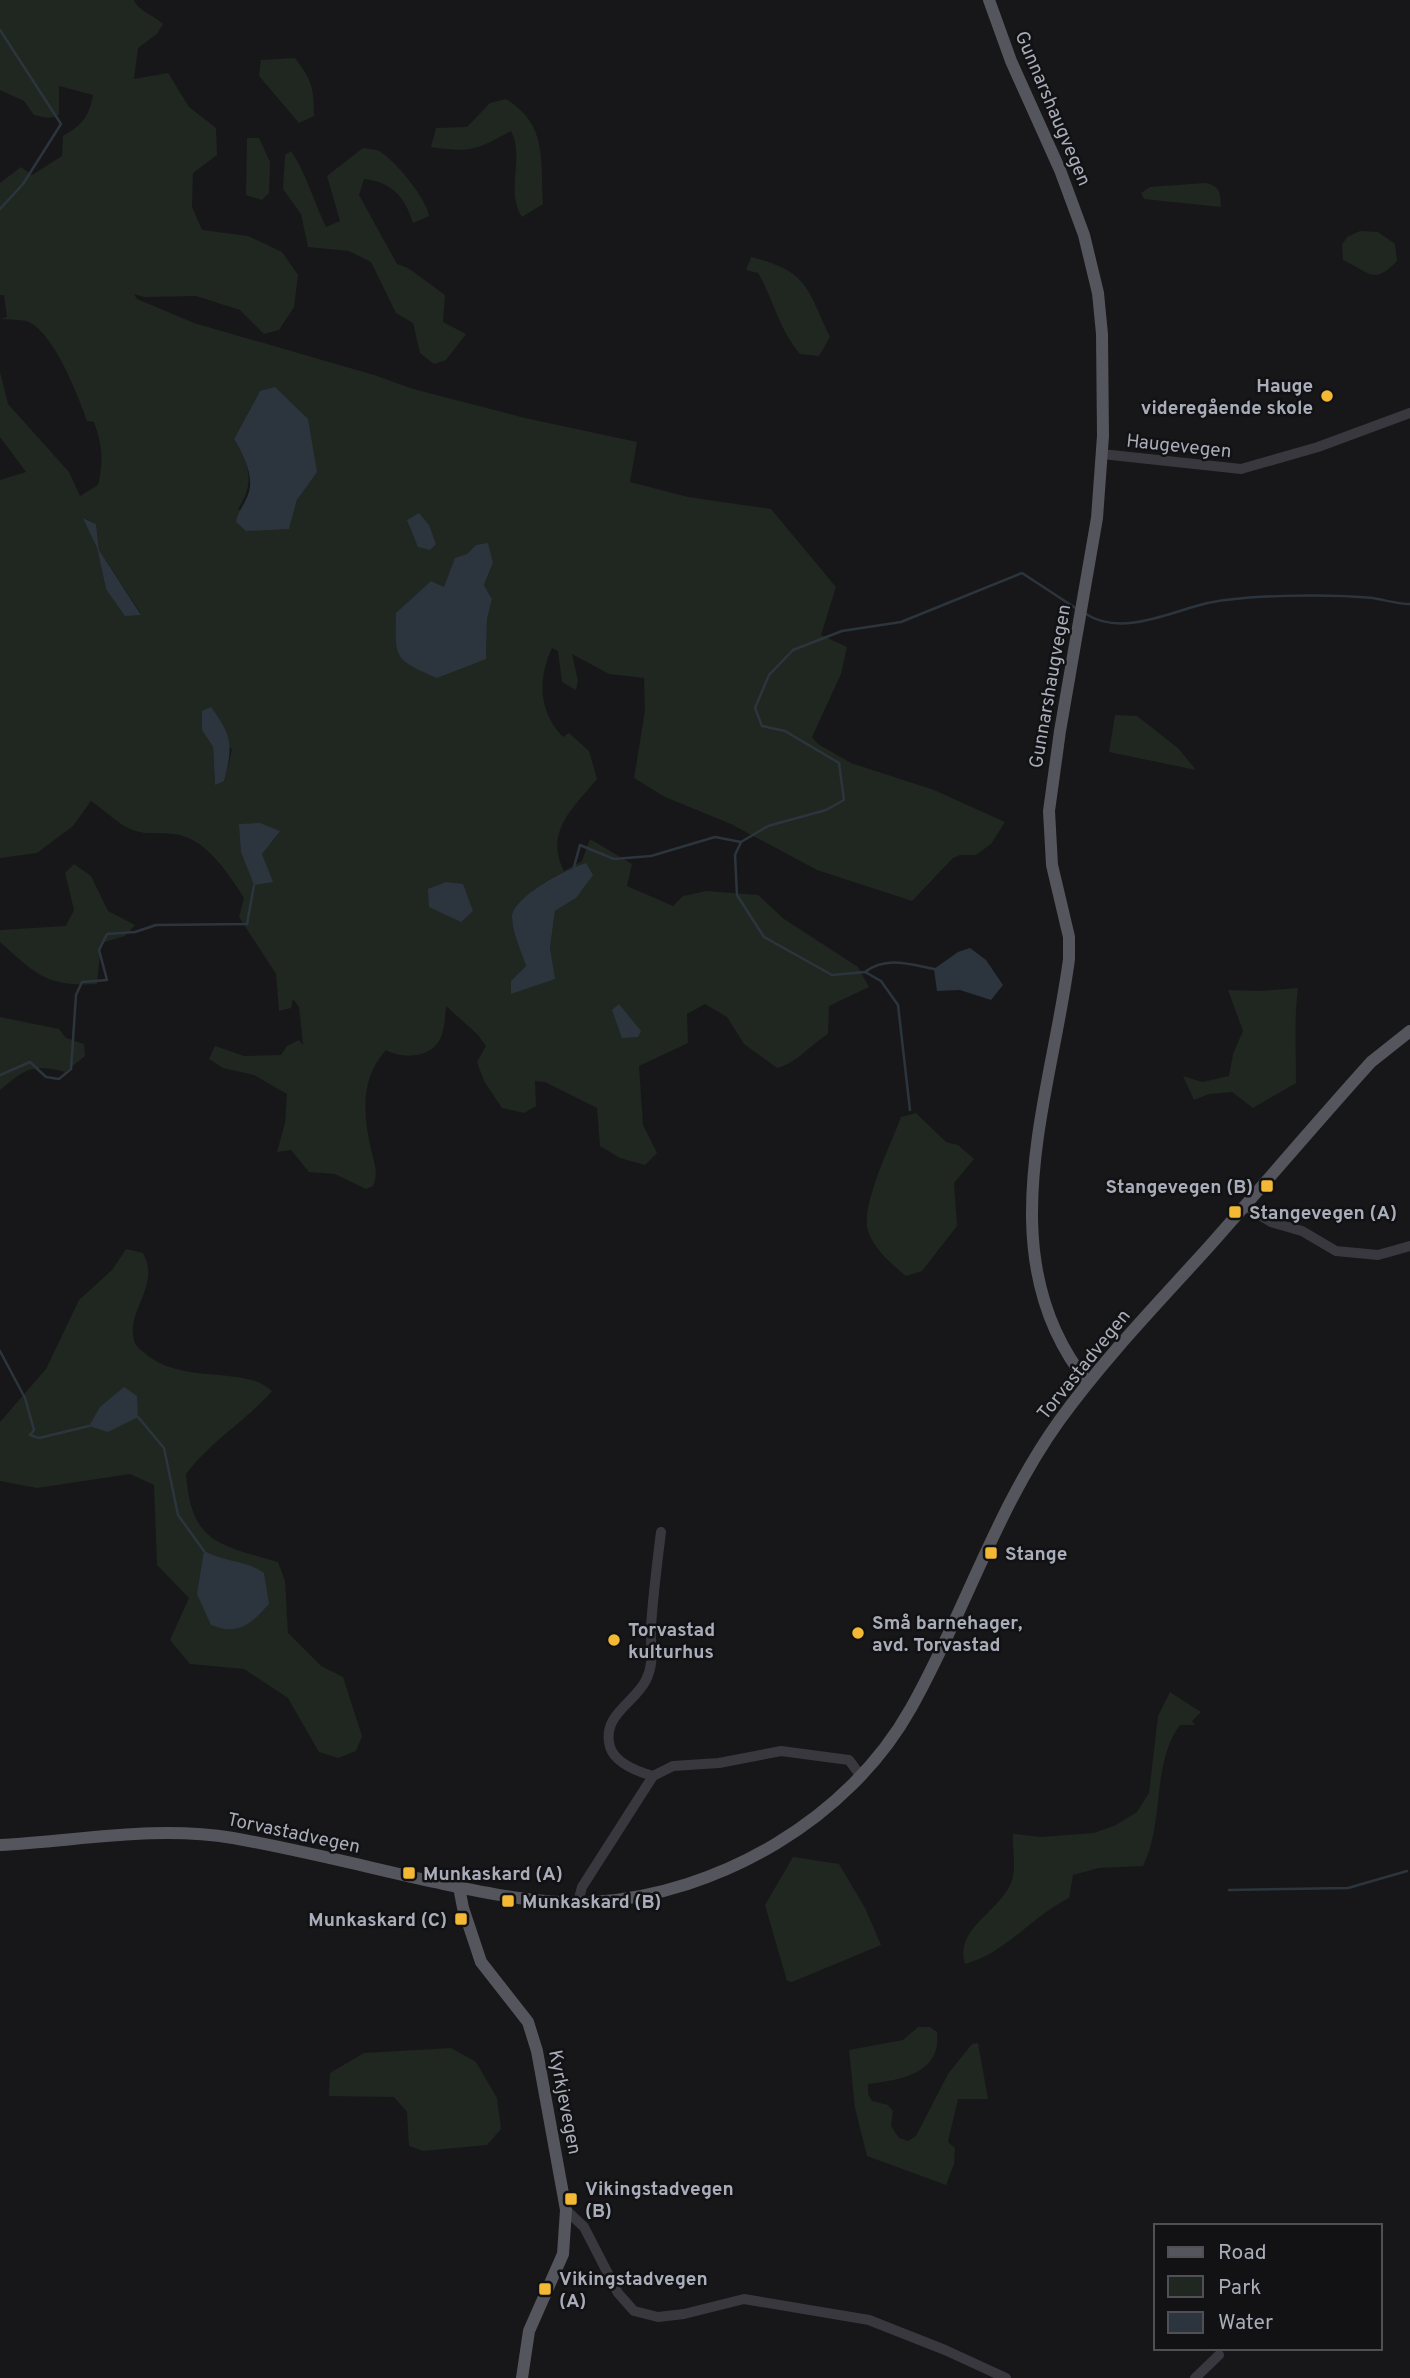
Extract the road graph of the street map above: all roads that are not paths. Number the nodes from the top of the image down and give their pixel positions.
1 (989, 0) edge
2 (1410, 413) edge
3 (1102, 454) junction
4 (1410, 1031) edge
5 (1245, 1206) junction
6 (1410, 1246) edge
7 (1088, 1383) junction
8 (661, 1532) dead end
9 (860, 1775) junction
10 (653, 1776) junction
11 (0, 1844) edge
12 (459, 1887) junction
13 (578, 1902) junction
14 (566, 2210) junction
15 (1219, 2355) dead end
16 (522, 2378) edge
17 (1006, 2378) edge
18 (1195, 2378) edge

1 - 3 main road, Gunnarshaugvegen
2 - 3 street, Haugevegen
3 - 7 main road, Gunnarshaugvegen
4 - 5 main road, Torvastadvegen
5 - 6 street
5 - 7 main road, Torvastadvegen
7 - 9 main road, Torvastadvegen
8 - 10 street
9 - 10 street
9 - 13 main road, Torvastadvegen
10 - 13 street
11 - 12 main road, Torvastadvegen
12 - 13 main road, Torvastadvegen
12 - 14 main road, Kyrkjevegen
14 - 16 main road, Kyrkjevegen
14 - 17 street
15 - 18 street

